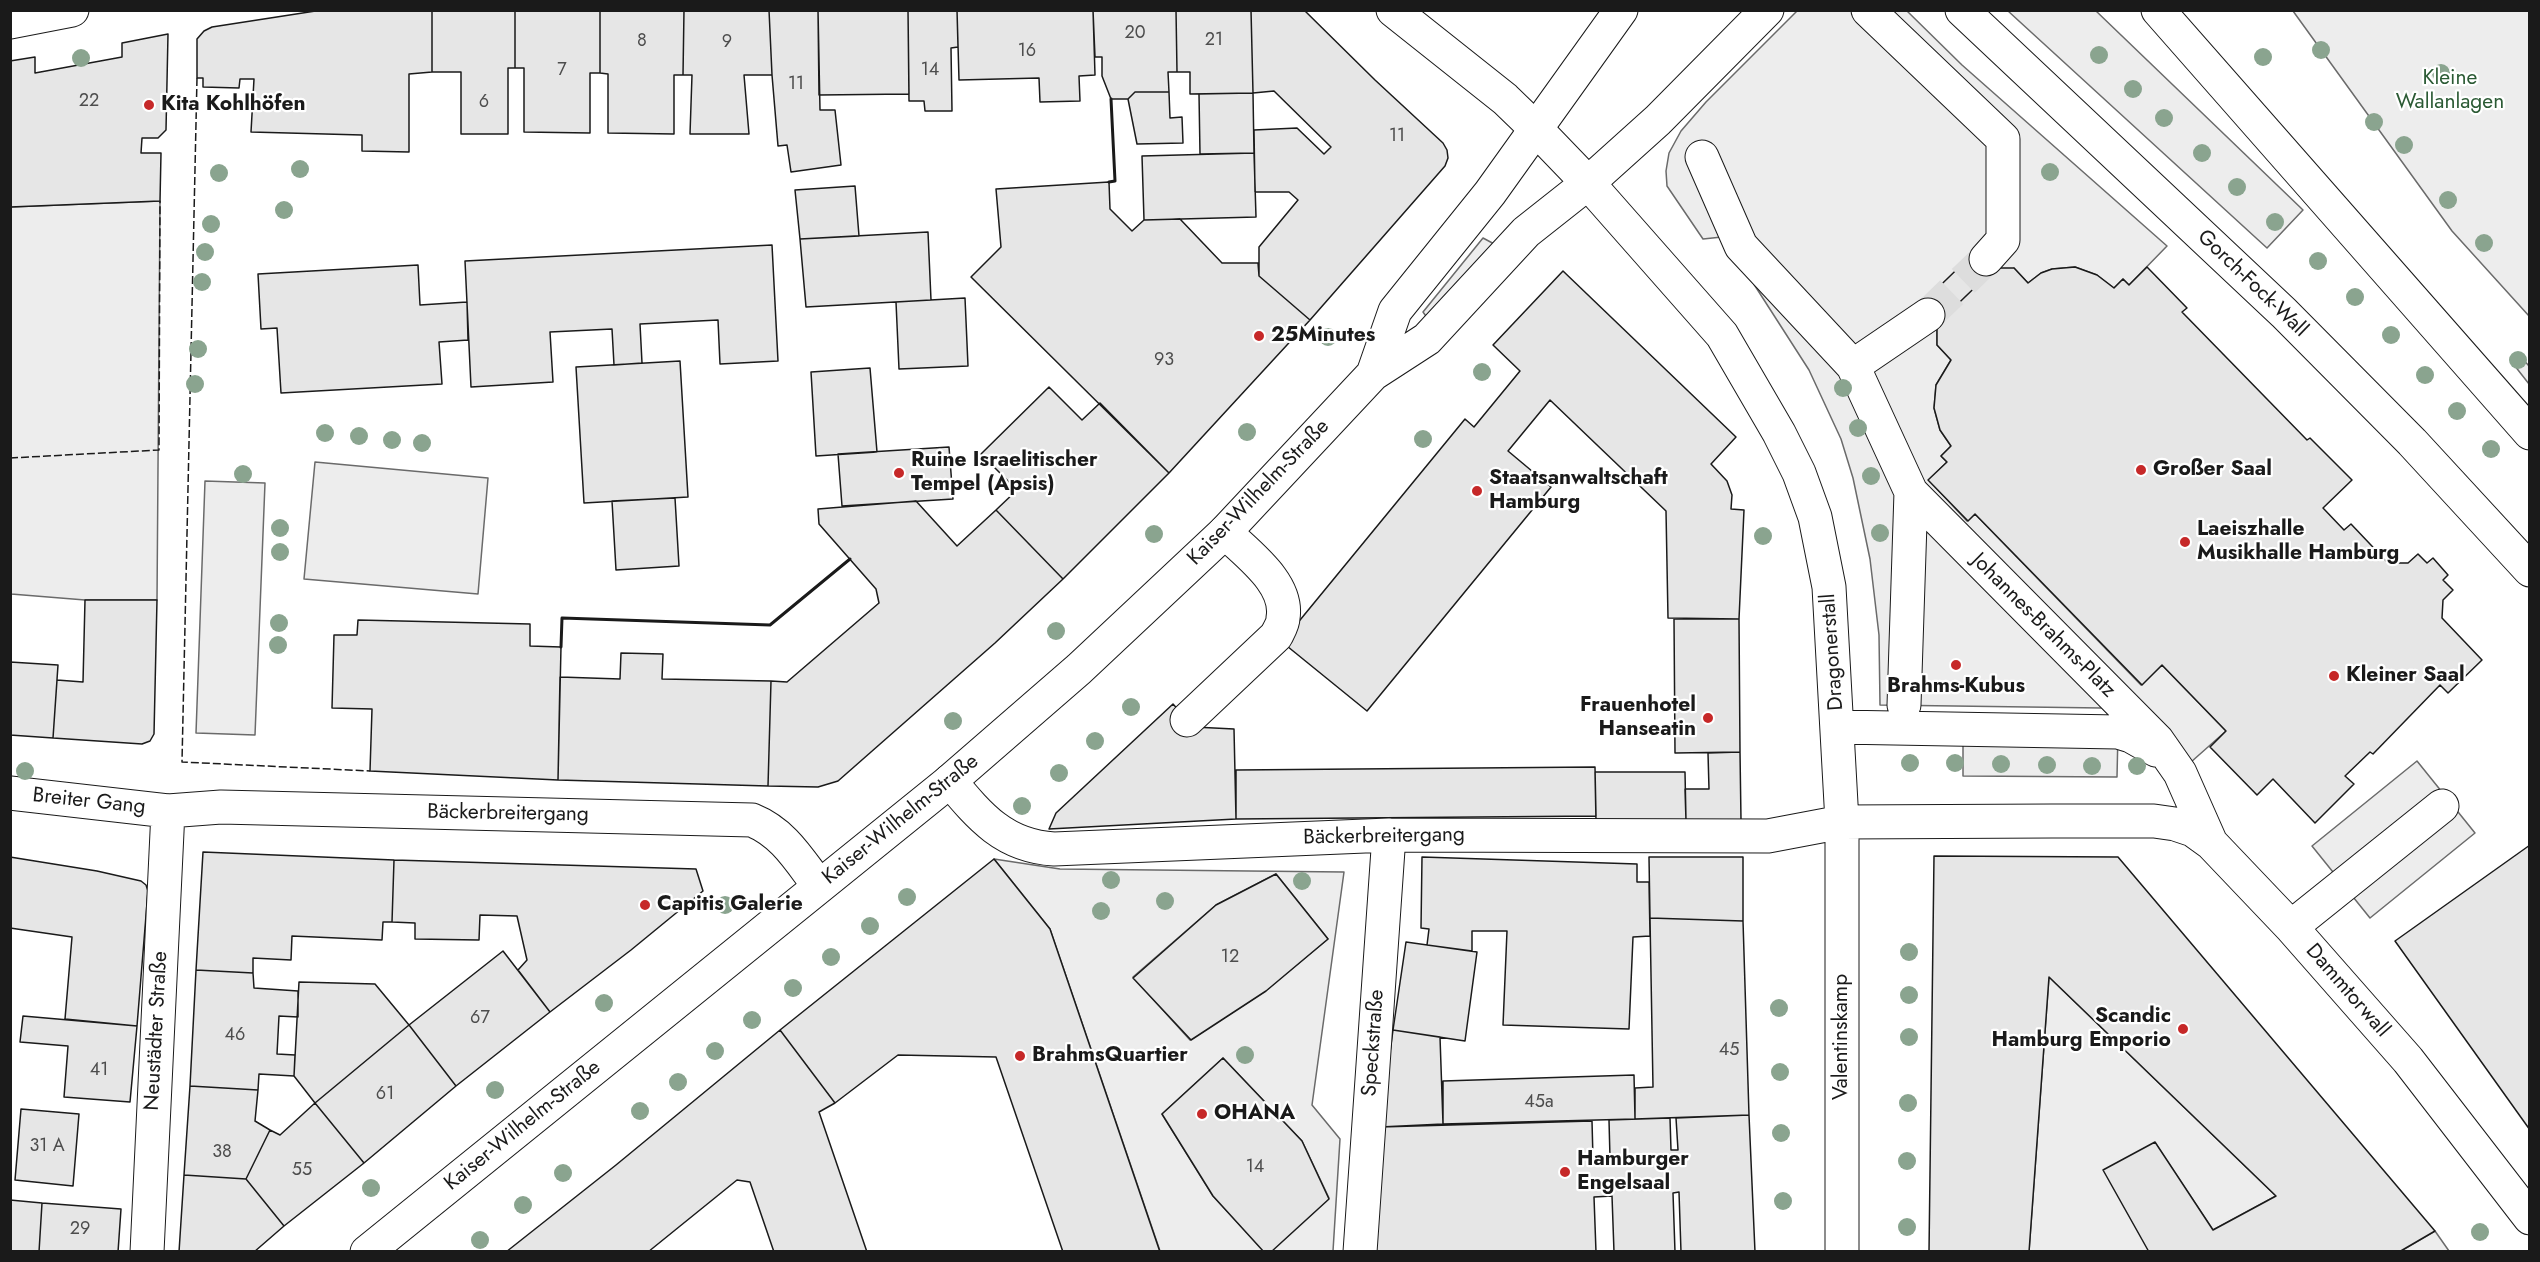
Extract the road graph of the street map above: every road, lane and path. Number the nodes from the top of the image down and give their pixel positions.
1 (72, 10) edge
2 (1393, 10) edge
3 (1621, 10) edge
4 (1767, 10) edge
5 (1868, 10) edge
6 (1962, 10) edge
7 (2158, 10) edge
8 (10, 22) edge
9 (2181, 25) edge
10 (1536, 129) junction
11 (1702, 157) dead end
12 (1588, 183) junction
13 (1986, 259) tunnel mouth
14 (1928, 315) tunnel mouth
15 (1853, 366) junction
16 (1373, 374) junction
17 (2529, 433) edge
18 (1911, 492) junction
19 (1225, 532) junction
20 (2529, 570) edge
21 (1904, 705) dead end
22 (1187, 720) dead end
23 (1838, 727) junction
24 (2172, 762) junction
25 (950, 781) junction
26 (10, 793) edge
27 (2442, 806) dead end
28 (168, 811) junction
29 (1842, 822) junction
30 (1389, 835) junction
31 (2211, 843) junction
32 (819, 886) junction
33 (2291, 927) junction
34 (2529, 1218) edge
35 (147, 1251) edge
36 (367, 1251) edge
37 (1360, 1251) edge
38 (1842, 1251) edge

1 - 8 street
2 - 10 street
3 - 10 street
4 - 12 street
5 - 13 street
6 - 20 street, Gorch-Fock-Wall
7 - 9 street
9 - 17 street
10 - 12 street
10 - 16 street, Kaiser-Wilhelm-Straße
11 - 15 street, Johannes-Brahms-Platz
12 - 16 street, Kaiser-Wilhelm-Straße
12 - 23 street, Dragonerstall
14 - 15 street
15 - 18 street, Johannes-Brahms-Platz
16 - 19 street, Kaiser-Wilhelm-Straße
18 - 21 street, Johannes-Brahms-Platz
18 - 24 street, Johannes-Brahms-Platz
19 - 22 street
19 - 25 street, Kaiser-Wilhelm-Straße
23 - 24 street
23 - 29 street, Dragonerstall
24 - 31 street, Dammtorwall
25 - 30 street, Bäckerbreitergang
25 - 32 street, Kaiser-Wilhelm-Straße
26 - 28 street, Breiter Gang
27 - 33 street
28 - 32 street, Bäckerbreitergang
28 - 35 street, Neustädter Straße
29 - 30 street, Bäckerbreitergang
29 - 31 street
29 - 38 street, Valentinskamp
30 - 37 street, Speckstraße
31 - 33 street, Dammtorwall
32 - 36 street, Kaiser-Wilhelm-Straße
33 - 34 street, Dammtorwall

